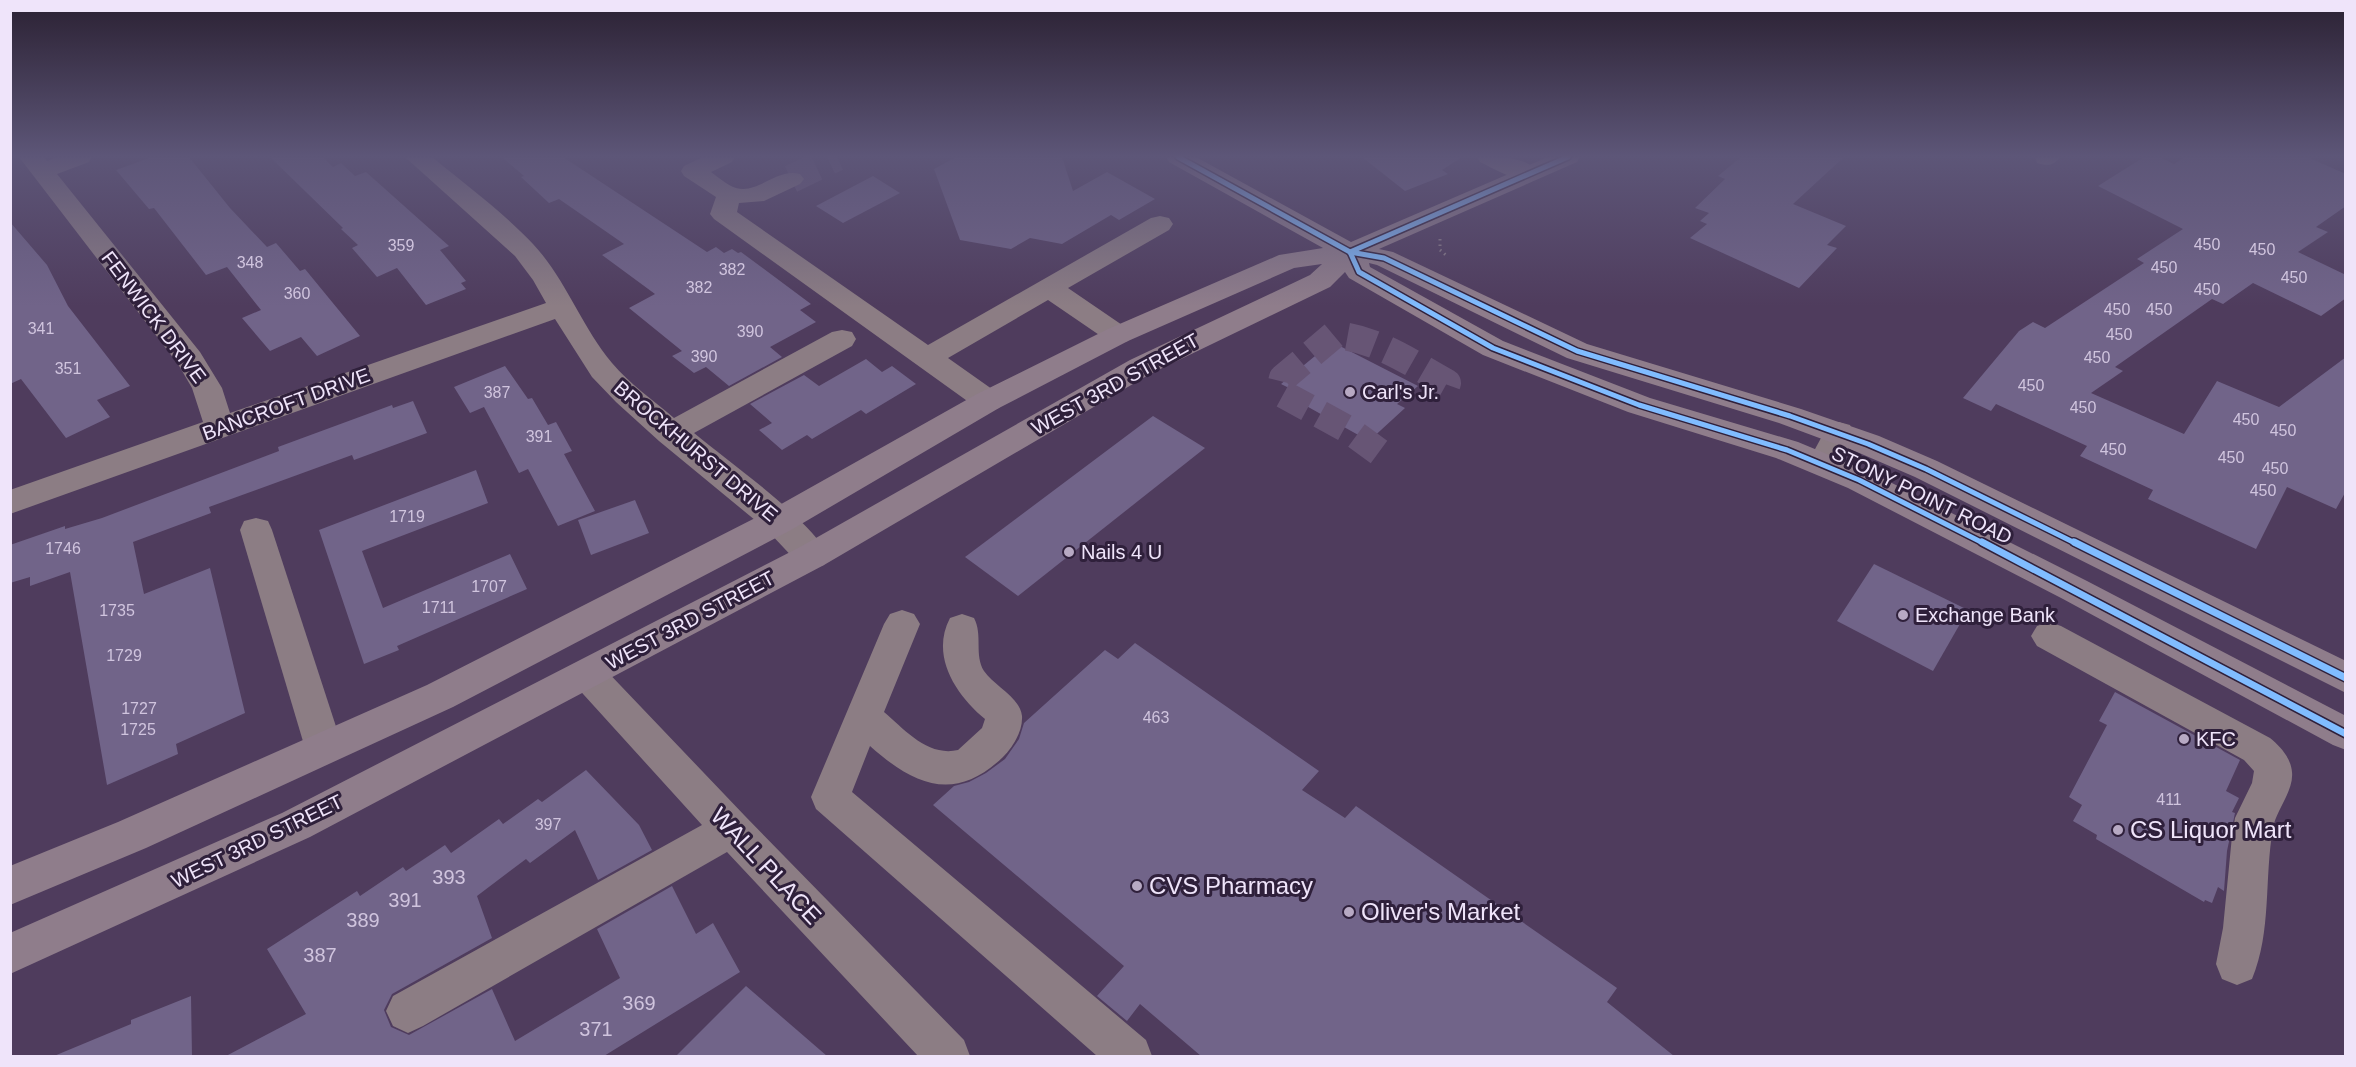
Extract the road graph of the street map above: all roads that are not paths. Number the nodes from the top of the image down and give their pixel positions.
1 (70, 207) edge
2 (476, 207) edge
3 (725, 207) edge
4 (1268, 207) edge
5 (1453, 207) edge
6 (1160, 224) dead end
7 (1350, 252) junction
8 (1049, 288) junction
9 (562, 307) junction
10 (1118, 335) junction
11 (842, 339) dead end
12 (928, 357) junction
13 (988, 401) junction
14 (219, 428) junction
15 (670, 433) junction
16 (1839, 433) junction
17 (1823, 464) junction
18 (10, 502) edge
19 (779, 521) junction
20 (256, 530) dead end
21 (812, 556) junction
22 (902, 624) dead end
23 (962, 628) dead end
24 (2049, 636) dead end
25 (587, 674) junction
26 (2346, 678) edge
27 (863, 717) junction
28 (2346, 734) edge
29 (324, 748) junction
30 (731, 830) junction
31 (10, 886) edge
32 (10, 954) edge
33 (2237, 964) dead end
34 (408, 1011) dead end
35 (935, 1052) edge
36 (1130, 1056) edge

1 - 14 street, FENWICK DRIVE
2 - 9 street, BROCKHURST DRIVE
3 - 12 street
4 - 7 main road, STONY POINT ROAD
5 - 7 main road, WEST 3RD STREET
6 - 8 street
7 - 10 main road, WEST 3RD STREET
7 - 16 main road, STONY POINT ROAD
7 - 17 main road, STONY POINT ROAD
7 - 21 main road, WEST 3RD STREET
8 - 10 street
8 - 12 street
9 - 14 street, BANCROFT DRIVE
9 - 15 street, BROCKHURST DRIVE
10 - 13 main road, WEST 3RD STREET
11 - 15 street
12 - 13 street
13 - 19 main road, WEST 3RD STREET
14 - 18 street, BANCROFT DRIVE
15 - 19 street, BROCKHURST DRIVE
16 - 17 street
16 - 26 main road, STONY POINT ROAD
17 - 28 main road, STONY POINT ROAD
19 - 21 street, BROCKHURST DRIVE
19 - 29 main road, WEST 3RD STREET
20 - 29 street
21 - 25 main road, WEST 3RD STREET
22 - 27 street
23 - 27 street
24 - 33 street
25 - 30 street, WALL PLACE
25 - 32 main road, WEST 3RD STREET
27 - 36 street
29 - 31 main road, WEST 3RD STREET
30 - 34 street
30 - 35 street, WALL PLACE

